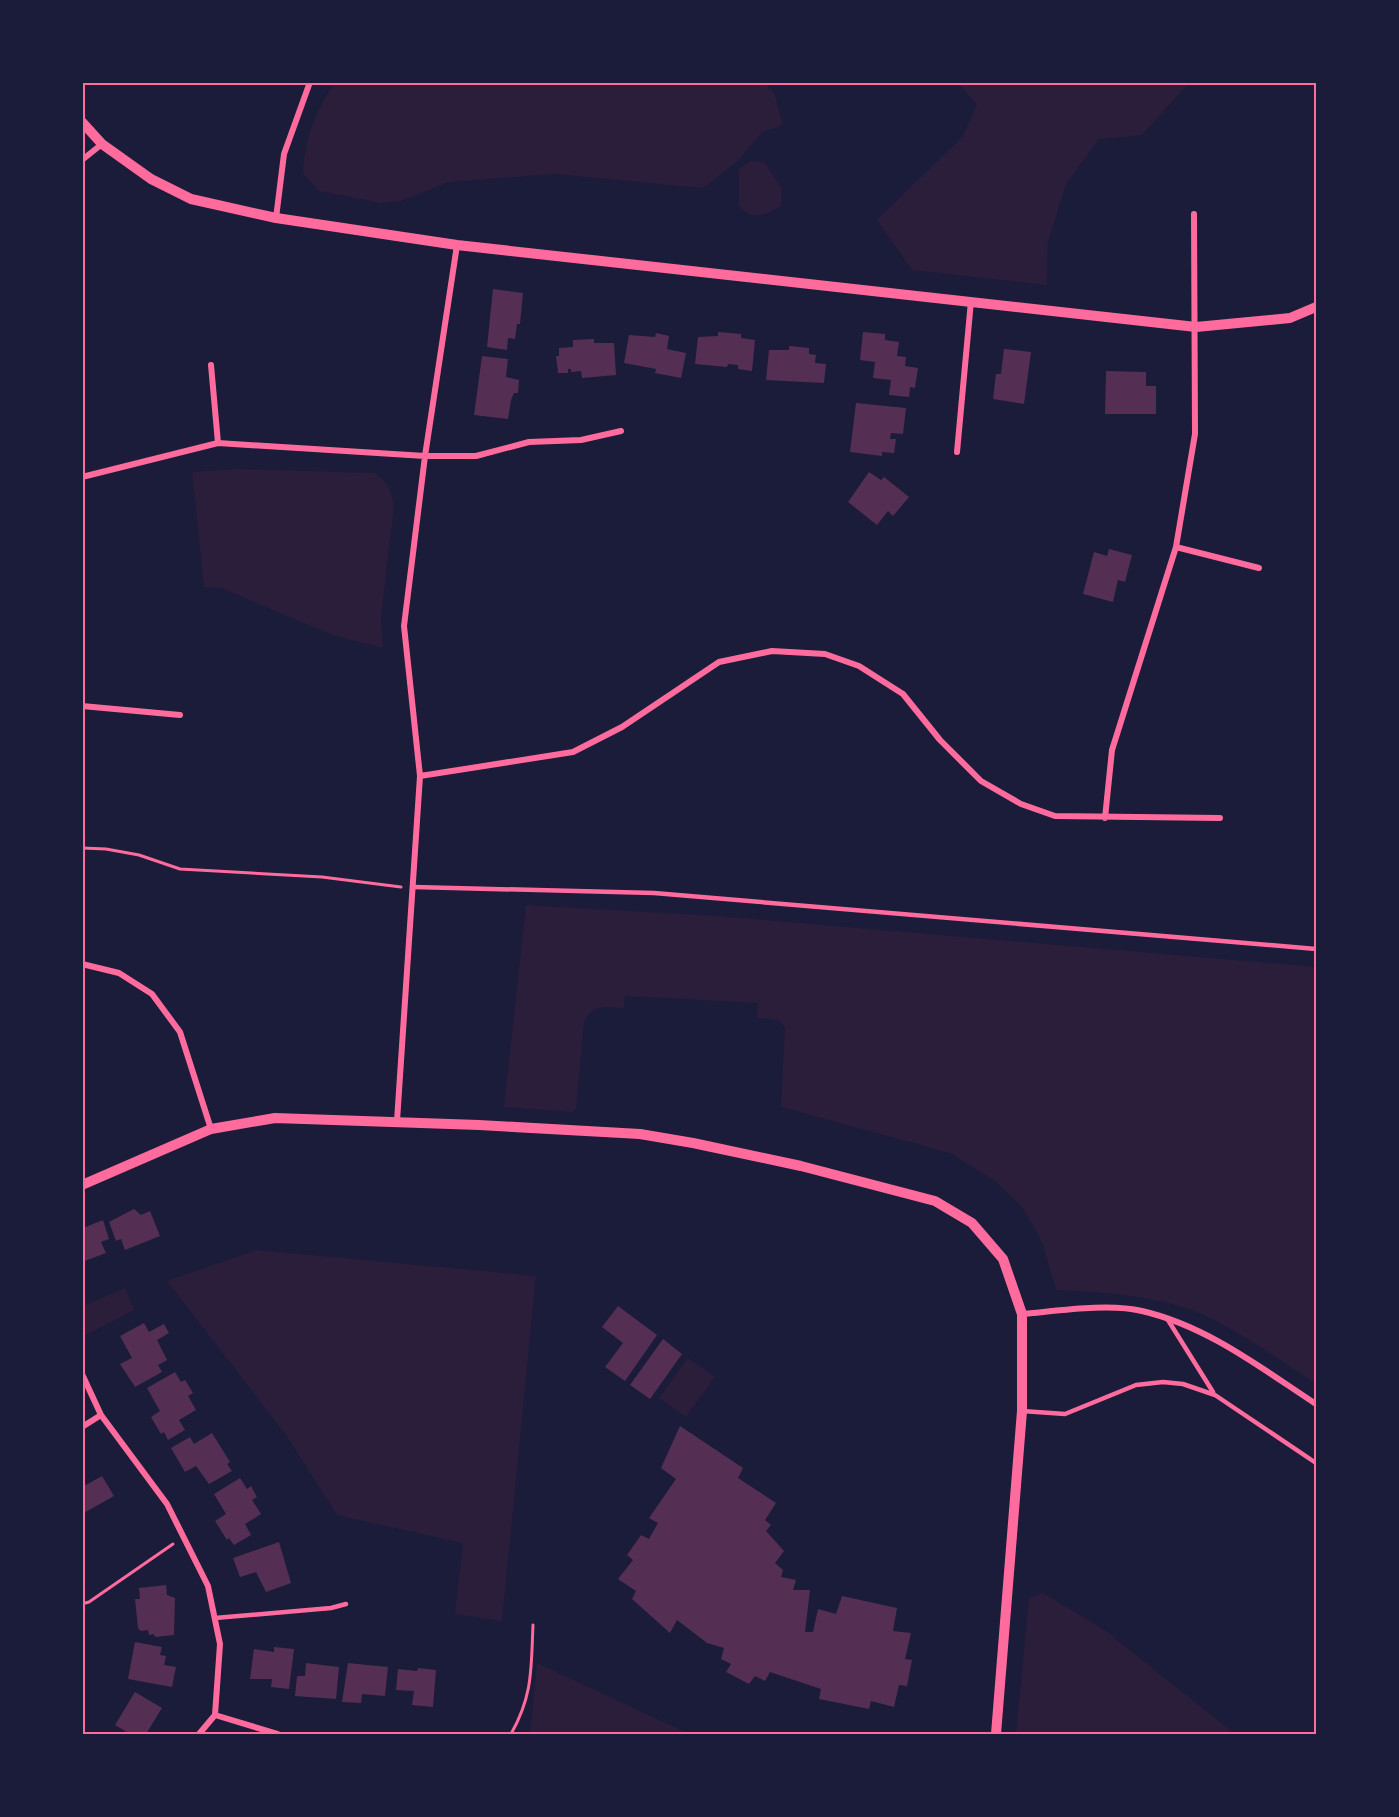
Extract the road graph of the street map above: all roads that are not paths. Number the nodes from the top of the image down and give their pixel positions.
1 (310, 82) edge
2 (82, 122) edge
3 (102, 144) junction
4 (82, 160) edge
5 (1194, 214) dead end
6 (276, 218) junction
7 (457, 245) junction
8 (971, 302) junction
9 (1317, 307) edge
10 (1196, 327) junction
11 (211, 365) dead end
12 (621, 431) dead end
13 (218, 443) junction
14 (957, 452) dead end
15 (425, 456) junction
16 (82, 477) edge
17 (1176, 547) junction
18 (1259, 568) dead end
19 (82, 706) edge
20 (180, 715) dead end
21 (420, 776) junction
22 (1105, 818) junction
23 (1220, 818) dead end
24 (414, 887) junction
25 (1317, 949) edge
26 (82, 964) edge
27 (397, 1121) junction
28 (211, 1130) junction
29 (82, 1185) edge
30 (1022, 1314) junction
31 (1168, 1320) junction
32 (82, 1374) edge
33 (1215, 1395) junction
34 (1317, 1404) edge
35 (1022, 1411) junction
36 (101, 1415) junction
37 (82, 1427) edge
38 (1317, 1463) edge
39 (346, 1604) dead end
40 (215, 1618) junction
41 (215, 1715) junction
42 (199, 1734) edge
43 (278, 1734) edge
44 (996, 1734) edge

1 - 6 street
2 - 3 street
3 - 4 street
3 - 6 street
5 - 10 street
6 - 7 street
7 - 8 street
7 - 15 street
8 - 10 street
8 - 14 street
9 - 10 street
10 - 17 street
11 - 13 street
12 - 15 street
13 - 15 street
13 - 16 street
15 - 21 street
17 - 18 street
17 - 22 street
19 - 20 street
21 - 22 street
21 - 24 street
22 - 23 street
24 - 25 lane
24 - 27 street
26 - 28 street
27 - 28 street
27 - 30 street
28 - 29 street
30 - 31 street
30 - 35 street
31 - 33 lane
31 - 34 street
32 - 36 street
33 - 35 lane
33 - 38 lane
35 - 44 street
36 - 37 street
36 - 40 street
39 - 40 lane
40 - 41 street
41 - 42 street
41 - 43 street

